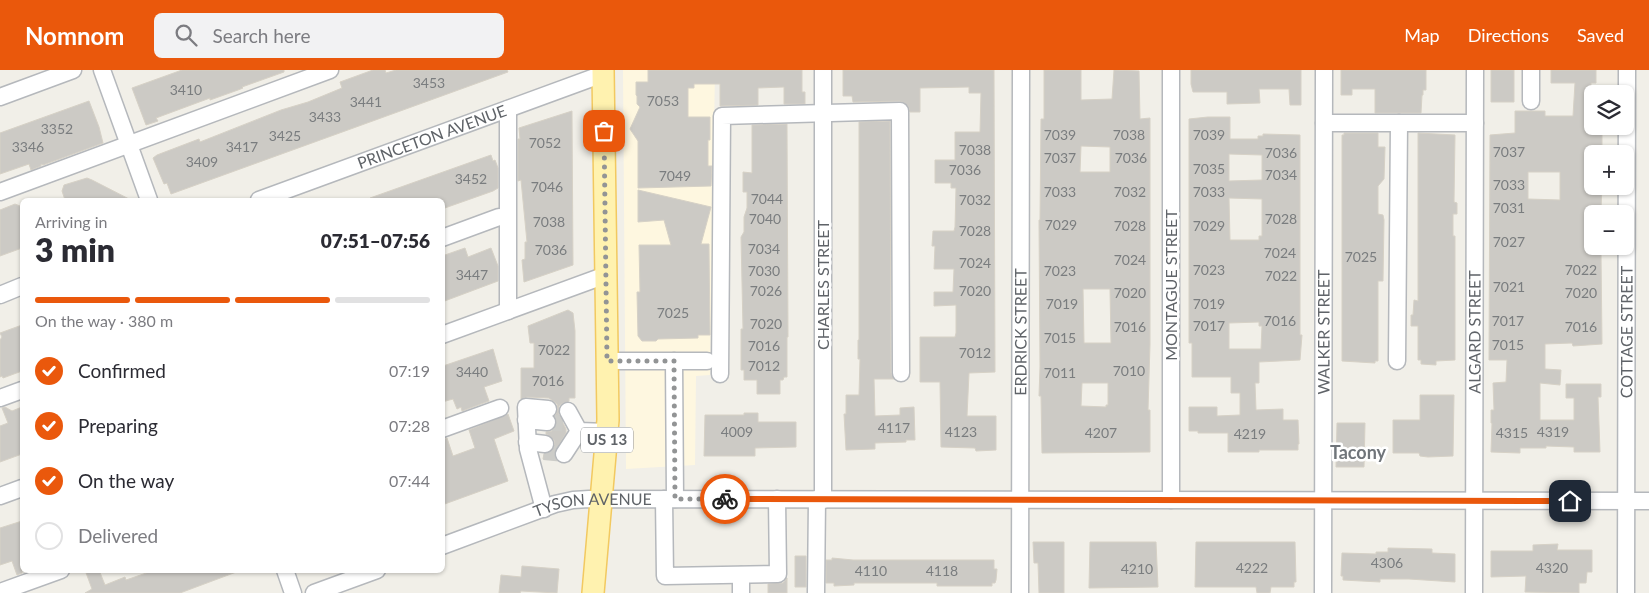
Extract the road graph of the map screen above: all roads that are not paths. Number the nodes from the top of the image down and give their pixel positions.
1 (73, 70) edge
2 (102, 70) edge
3 (330, 70) edge
4 (823, 70) edge
5 (1021, 70) edge
6 (1172, 70) edge
7 (1324, 70) edge
8 (1475, 70) edge
9 (1531, 70) edge
10 (1627, 70) edge
11 (603, 72) edge
12 (0, 97) edge
13 (1531, 101) dead end
14 (508, 109) junction
15 (823, 113) junction
16 (1324, 123) junction
17 (1399, 123) junction
18 (1475, 123) junction
19 (129, 144) junction
20 (0, 192) edge
21 (149, 198) edge
22 (264, 198) edge
23 (498, 217) dead end
24 (445, 237) edge
25 (606, 275) junction
26 (20, 287) edge
27 (0, 295) edge
28 (508, 311) junction
29 (445, 334) edge
30 (1397, 360) dead end
31 (607, 361) junction
32 (674, 361) junction
33 (707, 361) dead end
34 (901, 373) dead end
35 (720, 374) dead end
36 (20, 391) edge
37 (0, 398) edge
38 (500, 408) dead end
39 (547, 416) tunnel mouth
40 (445, 428) edge
41 (607, 432) junction
42 (527, 446) junction
43 (544, 448) tunnel mouth
44 (564, 449) dead end
45 (20, 489) edge
46 (0, 496) edge
47 (602, 499) junction
48 (669, 499) junction
49 (777, 499) junction
50 (820, 500) junction
51 (1020, 500) junction
52 (1171, 500) junction
53 (1324, 500) junction
54 (1474, 500) junction
55 (1649, 500) edge
56 (1626, 501) junction
57 (544, 509) junction
58 (445, 545) edge
59 (53, 573) edge
60 (286, 573) edge
61 (369, 573) edge
62 (741, 575) junction
63 (0, 592) edge
64 (293, 593) edge
65 (314, 593) edge
66 (593, 593) edge
67 (741, 593) edge
68 (816, 593) edge
69 (1020, 593) edge
70 (1323, 593) edge
71 (1474, 593) edge
72 (1626, 593) edge

1 - 12 street
2 - 19 street
3 - 19 street
4 - 15 street, CHARLES STREET
5 - 51 street, ERDRICK STREET
6 - 52 street, MONTAGUE STREET
7 - 16 street, WALKER STREET
8 - 18 street, ALGARD STREET
9 - 13 street
10 - 56 street, COTTAGE STREET
11 - 14 street, PRINCETON AVENUE
11 - 25 main road, US 13
14 - 22 street, PRINCETON AVENUE
14 - 28 street
15 - 34 street
15 - 35 street
15 - 50 street, CHARLES STREET
16 - 17 street
16 - 53 street, WALKER STREET
17 - 18 street
17 - 30 street
18 - 54 street, ALGARD STREET
19 - 20 street
19 - 21 street
23 - 24 street
25 - 28 street
25 - 31 main road, US 13
26 - 27 street
28 - 29 street
31 - 32 street
31 - 41 main road, US 13
32 - 33 street
32 - 48 street
36 - 37 street
38 - 40 street
39 - 42 street
41 - 44 street
41 - 47 main road, US 13
42 - 43 street
42 - 57 street
45 - 46 street
47 - 48 street, TYSON AVENUE
47 - 57 street, TYSON AVENUE
47 - 66 main road, US 13
48 - 49 street, TYSON AVENUE
48 - 62 street
49 - 50 street, TYSON AVENUE
49 - 62 street
50 - 51 street, TYSON AVENUE
50 - 68 street, CHARLES STREET
51 - 52 street, TYSON AVENUE
51 - 69 street, ERDRICK STREET
52 - 53 street, TYSON AVENUE
53 - 54 street, TYSON AVENUE
53 - 70 street, WALKER STREET
54 - 56 street, TYSON AVENUE
54 - 71 street, ALGARD STREET
55 - 56 street, TYSON AVENUE
56 - 72 street, COTTAGE STREET
57 - 58 street, TYSON AVENUE
59 - 63 street
60 - 64 street
61 - 65 street
62 - 67 street

